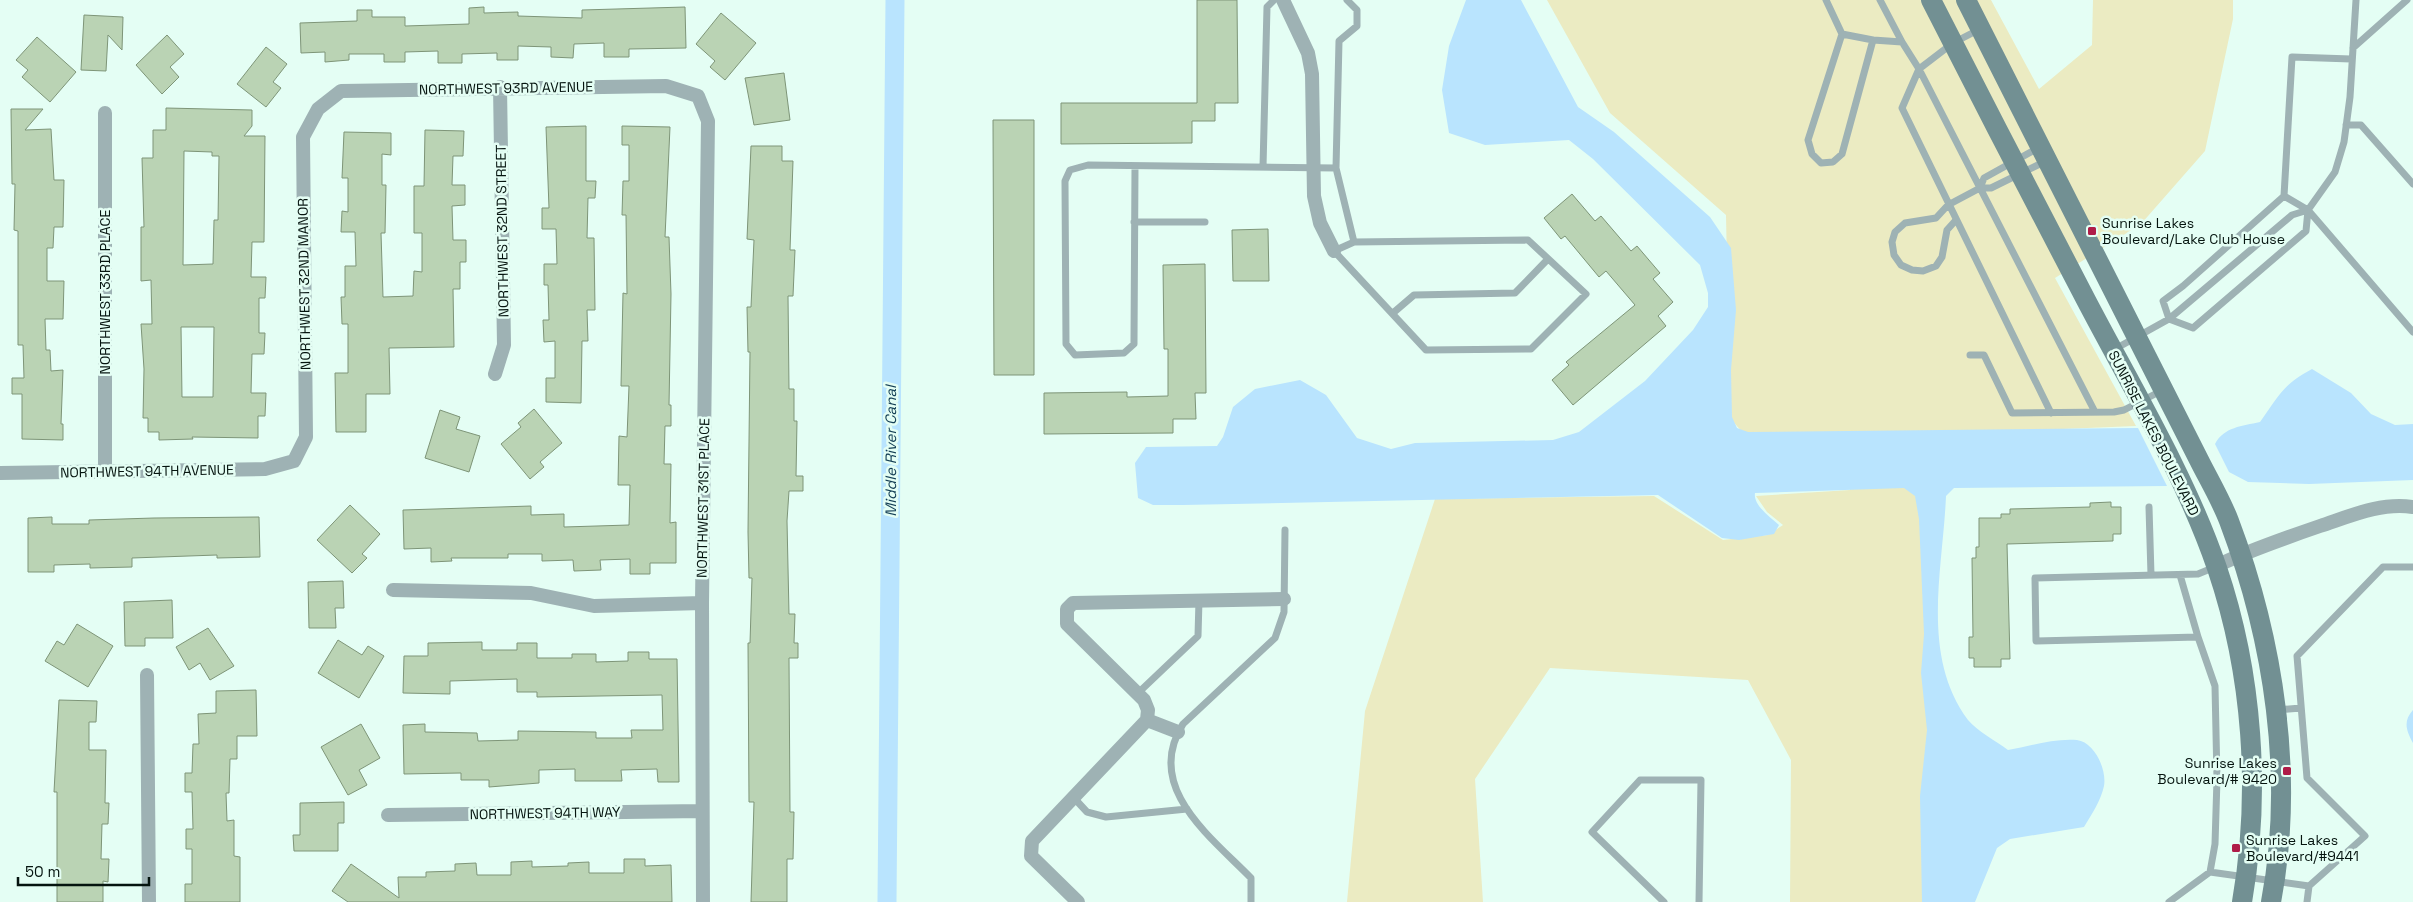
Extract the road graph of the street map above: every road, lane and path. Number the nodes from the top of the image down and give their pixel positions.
1 (1274, 0) edge
2 (1283, 0) edge
3 (1347, 0) edge
4 (1826, 0) edge
5 (1880, 0) edge
6 (1931, 0) edge
7 (1966, 0) edge
8 (2356, 0) edge
9 (2407, 0) edge
10 (1980, 29) junction
11 (1842, 34) junction
12 (1873, 40) junction
13 (1902, 42) junction
14 (1953, 43) junction
15 (2353, 48) junction
16 (2352, 59) junction
17 (1919, 69) junction
18 (500, 87) junction
19 (698, 96) joint
20 (318, 109) joint
21 (105, 113) dead end
22 (2346, 125) junction
23 (2045, 153) junction
24 (1135, 166) junction
25 (1262, 167) junction
26 (1314, 167) junction
27 (1336, 168) junction
28 (2016, 168) junction
29 (2413, 184) edge
30 (1980, 188) junction
31 (2284, 196) junction
32 (1948, 205) junction
33 (2308, 210) junction
34 (1956, 220) junction
35 (1134, 222) junction
36 (1205, 222) dead end
37 (1354, 242) junction
38 (1334, 251) junction
39 (1548, 259) junction
40 (1393, 313) junction
41 (2169, 319) junction
42 (2413, 332) edge
43 (2137, 336) junction
44 (2112, 350) junction
45 (1970, 355) dead end
46 (495, 374) dead end
47 (2164, 390) junction
48 (2140, 402) junction
49 (2051, 412) junction
50 (2095, 412) junction
51 (294, 461) joint
52 (105, 472) junction
53 (0, 473) edge
54 (2149, 507) dead end
55 (2413, 507) edge
56 (1285, 530) dead end
57 (2241, 555) junction
58 (2216, 566) junction
59 (2413, 567) edge
60 (2150, 575) junction
61 (2180, 575) junction
62 (393, 590) dead end
63 (1284, 599) junction
64 (1199, 600) junction
65 (702, 603) junction
66 (2198, 637) junction
67 (147, 675) dead end
68 (1137, 694) junction
69 (2301, 708) junction
70 (2276, 710) junction
71 (1148, 720) junction
72 (1178, 732) junction
73 (1074, 798) junction
74 (1187, 809) junction
75 (702, 811) junction
76 (388, 815) dead end
77 (2210, 872) junction
78 (2246, 877) junction
79 (2275, 881) junction
80 (2309, 886) junction
81 (149, 902) edge
82 (703, 902) edge
83 (1078, 902) edge
84 (1251, 902) edge
85 (1664, 902) edge
86 (1699, 902) edge
87 (2169, 902) edge
88 (2242, 902) edge
89 (2271, 902) edge
90 (2307, 902) edge

1 - 25 lane
2 - 26 street
3 - 27 lane
4 - 11 lane
5 - 13 lane
6 - 14 street, SUNRISE LAKES BOULEVARD
7 - 10 street, SUNRISE LAKES BOULEVARD
8 - 15 lane
9 - 15 lane
10 - 14 lane
10 - 23 street, SUNRISE LAKES BOULEVARD
11 - 12 lane
11 - 12 lane
12 - 13 lane
13 - 17 lane
14 - 17 lane
14 - 28 street, SUNRISE LAKES BOULEVARD
15 - 16 lane
16 - 22 lane
16 - 31 lane
17 - 30 lane
17 - 32 lane
18 - 19 street, NORTHWEST 93RD AVENUE
18 - 20 street, NORTHWEST 93RD AVENUE
18 - 46 street, NORTHWEST 32ND STREET
19 - 65 street, NORTHWEST 31ST PLACE
20 - 51 street, NORTHWEST 32ND MANOR
21 - 52 street, NORTHWEST 33RD PLACE
22 - 29 lane
22 - 33 lane
23 - 28 lane
23 - 28 lane
23 - 43 street, SUNRISE LAKES BOULEVARD
24 - 25 lane
24 - 35 lane
24 - 35 lane
25 - 26 lane
26 - 27 lane
26 - 38 street
27 - 37 lane
28 - 30 lane
28 - 30 lane
28 - 44 street, SUNRISE LAKES BOULEVARD
30 - 32 lane
30 - 50 lane
31 - 33 lane
31 - 41 lane
32 - 34 lane
32 - 34 lane
33 - 41 lane
33 - 41 lane
33 - 42 lane
34 - 49 lane
35 - 36 lane
37 - 38 lane
37 - 39 lane
38 - 40 lane
39 - 40 lane
39 - 40 lane
41 - 43 lane
43 - 44 lane
43 - 47 street, SUNRISE LAKES BOULEVARD
44 - 48 street, SUNRISE LAKES BOULEVARD
45 - 49 lane
47 - 48 lane
47 - 57 street, SUNRISE LAKES BOULEVARD
48 - 50 lane
48 - 58 street, SUNRISE LAKES BOULEVARD
49 - 50 lane
51 - 52 street, NORTHWEST 94TH AVENUE
52 - 53 street, NORTHWEST 94TH AVENUE
54 - 60 lane
55 - 57 street
56 - 63 lane
57 - 58 street
57 - 70 street, SUNRISE LAKES BOULEVARD
58 - 61 lane
58 - 78 street, SUNRISE LAKES BOULEVARD
59 - 69 lane
60 - 61 lane
60 - 66 lane
61 - 66 lane
62 - 65 street
63 - 64 street
63 - 72 lane
64 - 68 lane
64 - 68 street
65 - 75 street, NORTHWEST 31ST PLACE
66 - 77 lane
67 - 81 street
68 - 71 street
69 - 70 lane
69 - 80 lane
70 - 79 street, SUNRISE LAKES BOULEVARD
71 - 72 street
71 - 73 street
72 - 74 lane
73 - 74 lane
73 - 83 street
74 - 84 lane
75 - 76 street, NORTHWEST 94TH WAY
75 - 82 street, NORTHWEST 31ST PLACE
77 - 78 lane
77 - 87 lane
78 - 79 lane
78 - 88 street, SUNRISE LAKES BOULEVARD
79 - 80 lane
79 - 89 street, SUNRISE LAKES BOULEVARD
80 - 90 lane
85 - 86 lane

